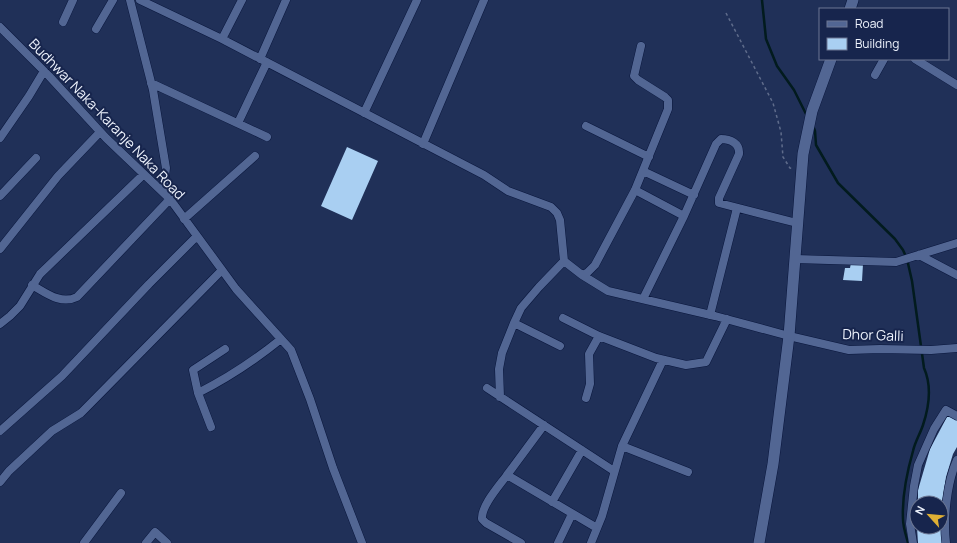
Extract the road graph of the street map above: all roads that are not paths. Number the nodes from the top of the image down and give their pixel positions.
1 (73, 0) edge
2 (113, 0) edge
3 (130, 0) edge
4 (140, 0) edge
5 (242, 0) edge
6 (286, 0) edge
7 (417, 0) edge
8 (484, 0) edge
9 (63, 22) dead end
10 (1, 29) edge
11 (96, 29) dead end
12 (222, 40) junction
13 (640, 46) dead end
14 (831, 60) edge
15 (883, 60) edge
16 (917, 60) edge
17 (263, 61) junction
18 (44, 71) junction
19 (874, 75) dead end
20 (152, 83) junction
21 (957, 86) edge
22 (364, 113) junction
23 (238, 123) junction
24 (586, 126) dead end
25 (100, 132) junction
26 (267, 137) dead end
27 (0, 138) edge
28 (423, 144) junction
29 (255, 156) dead end
30 (649, 157) junction
31 (36, 158) dead end
32 (643, 171) junction
33 (144, 174) junction
34 (635, 190) junction
35 (163, 192) junction
36 (694, 195) junction
37 (0, 196) edge
38 (170, 199) junction
39 (737, 208) junction
40 (684, 216) junction
41 (184, 219) junction
42 (797, 223) junction
43 (197, 236) junction
44 (957, 243) edge
45 (1, 244) edge
46 (919, 255) junction
47 (795, 259) junction
48 (564, 261) junction
49 (222, 270) junction
50 (582, 275) junction
51 (957, 275) edge
52 (32, 285) junction
53 (643, 299) junction
54 (710, 315) junction
55 (563, 318) dead end
56 (727, 319) junction
57 (514, 323) junction
58 (0, 324) edge
59 (599, 336) junction
60 (789, 336) junction
61 (281, 339) junction
62 (560, 346) dead end
63 (957, 348) edge
64 (225, 349) dead end
65 (664, 360) junction
66 (487, 388) dead end
67 (198, 393) junction
68 (500, 397) junction
69 (586, 398) dead end
70 (957, 416) edge
71 (544, 425) junction
72 (211, 427) dead end
73 (0, 431) edge
74 (622, 446) junction
75 (582, 450) junction
76 (957, 460) edge
77 (614, 471) junction
78 (688, 472) dead end
79 (507, 475) junction
80 (954, 477) edge
81 (0, 482) edge
82 (120, 492) dead end
83 (552, 502) junction
84 (572, 514) junction
85 (597, 528) junction
86 (84, 543) edge
87 (146, 543) edge
88 (167, 543) edge
89 (362, 543) edge
90 (521, 543) edge
91 (558, 543) edge
92 (591, 543) edge
93 (759, 543) edge
94 (913, 543) edge
95 (946, 543) edge

1 - 9 street
2 - 11 street
3 - 20 street
4 - 12 street
5 - 12 street
6 - 17 street
7 - 22 street
8 - 28 street
10 - 18 street, Budhwar Naka-Karanje Naka Road
12 - 17 street
13 - 30 street
14 - 42 main road
15 - 19 street
16 - 21 street
17 - 22 street
17 - 23 street
18 - 25 street, Budhwar Naka-Karanje Naka Road
18 - 27 street
20 - 23 street
20 - 35 street
22 - 28 street
23 - 26 street
24 - 30 street
25 - 33 street, Budhwar Naka-Karanje Naka Road
25 - 45 street
28 - 48 street
29 - 41 street
30 - 32 street
31 - 37 street
32 - 34 street
32 - 36 street
33 - 35 street, Budhwar Naka-Karanje Naka Road
33 - 52 street
34 - 40 street
34 - 50 street
35 - 38 street, Budhwar Naka-Karanje Naka Road
36 - 39 street
36 - 40 street
38 - 41 street, Budhwar Naka-Karanje Naka Road
38 - 52 street
39 - 42 street
39 - 54 street
40 - 53 street
41 - 43 street, Budhwar Naka-Karanje Naka Road
42 - 47 main road
43 - 49 street, Budhwar Naka-Karanje Naka Road
43 - 73 street
44 - 46 street
46 - 47 street
46 - 51 street
47 - 60 main road
48 - 50 street, Dhor Galli
48 - 57 street
49 - 61 street, Budhwar Naka-Karanje Naka Road
49 - 81 street
50 - 53 street, Dhor Galli
52 - 58 street
53 - 54 street, Dhor Galli
54 - 56 street, Dhor Galli
55 - 59 street
56 - 60 street, Dhor Galli
56 - 65 street
57 - 62 street
57 - 68 street
59 - 65 street
59 - 69 street
60 - 63 street, Dhor Galli
60 - 93 main road
61 - 67 street
61 - 89 street, Budhwar Naka-Karanje Naka Road
64 - 67 street
65 - 74 street
66 - 68 street
67 - 72 street
68 - 71 street
70 - 94 street
71 - 75 street
71 - 79 street
74 - 77 street
74 - 78 street
75 - 77 street
75 - 83 street
76 - 80 street
77 - 85 street
79 - 83 street
79 - 90 street
80 - 95 street
82 - 86 street
83 - 84 street
84 - 85 street
84 - 91 street
85 - 92 street
87 - 88 street

